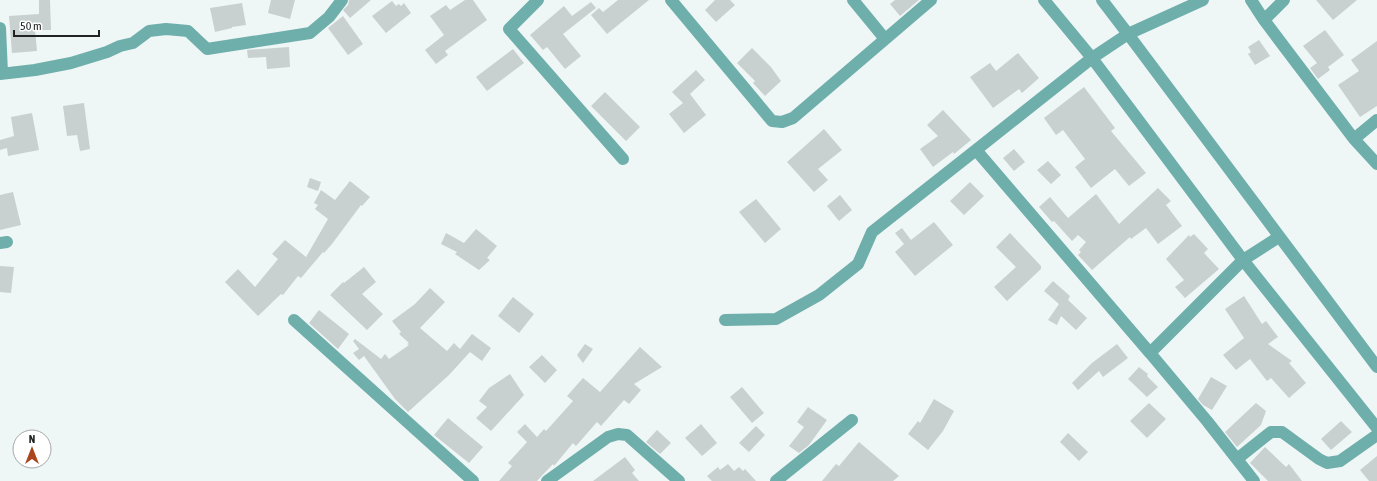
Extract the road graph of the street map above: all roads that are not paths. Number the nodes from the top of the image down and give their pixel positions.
1 (342, 0) edge
2 (538, 0) edge
3 (671, 0) edge
4 (853, 0) edge
5 (931, 0) edge
6 (1044, 0) edge
7 (1102, 0) edge
8 (1203, 0) edge
9 (1251, 0) edge
10 (1284, 0) edge
11 (1264, 20) junction
12 (0, 28) edge
13 (1128, 34) junction
14 (885, 39) junction
15 (1092, 58) junction
16 (1, 74) edge
17 (1377, 120) edge
18 (1354, 139) junction
19 (976, 150) junction
20 (623, 159) dead end
21 (1377, 164) edge
22 (1279, 237) junction
23 (1243, 260) junction
24 (294, 320) dead end
25 (725, 320) dead end
26 (1150, 353) junction
27 (1377, 367) edge
28 (852, 420) dead end
29 (1377, 428) edge
30 (1377, 435) edge
31 (1237, 459) junction
32 (473, 481) edge
33 (547, 481) edge
34 (679, 481) edge
35 (776, 481) edge
36 (1254, 481) edge

1 - 16 street
2 - 20 street
3 - 14 street
4 - 14 street
5 - 14 street
6 - 15 street
7 - 13 street
8 - 13 street
9 - 11 street
10 - 11 street
11 - 18 street
12 - 16 street
13 - 15 street
13 - 22 street
15 - 19 street
15 - 23 street
17 - 18 street
18 - 21 street
19 - 25 street
19 - 26 street
22 - 23 street
22 - 27 street
23 - 26 street
23 - 29 street
24 - 32 street
26 - 31 street
28 - 35 street
30 - 31 street
31 - 36 street
33 - 34 street

